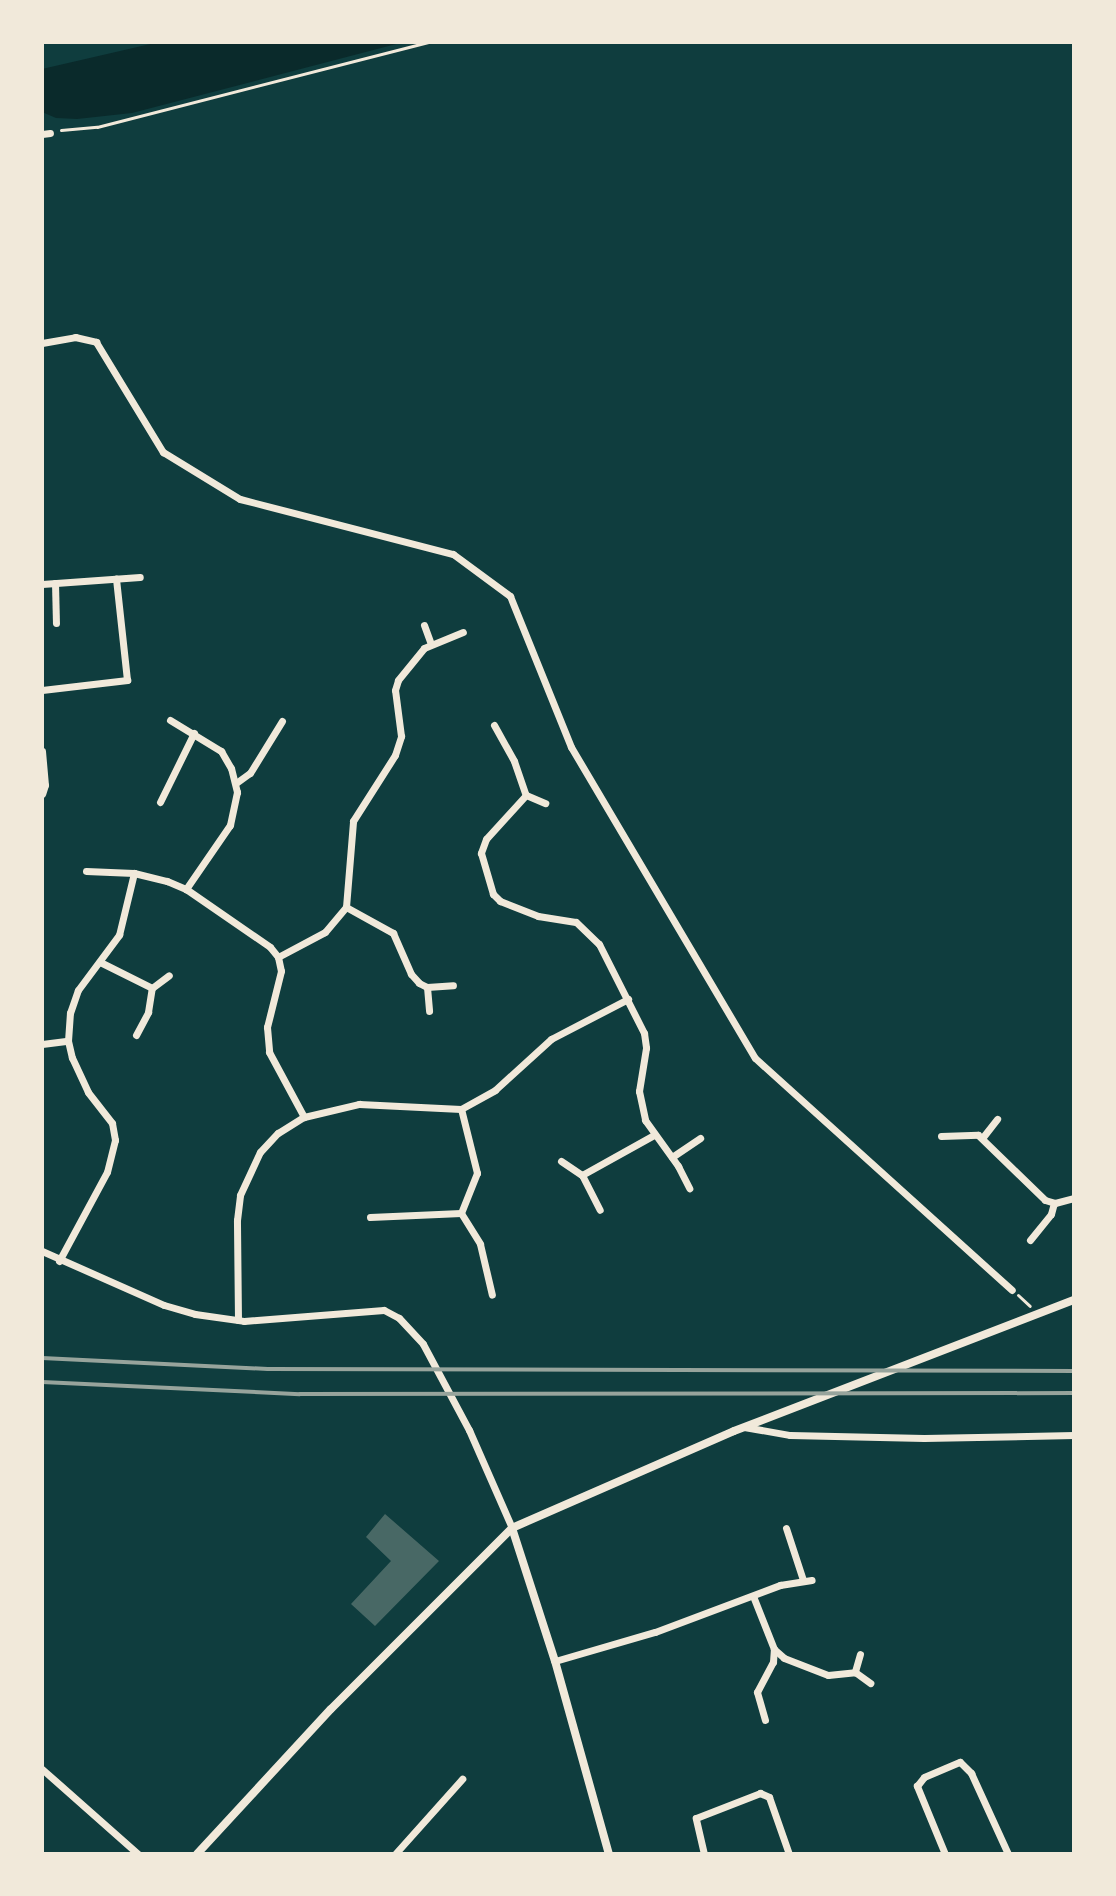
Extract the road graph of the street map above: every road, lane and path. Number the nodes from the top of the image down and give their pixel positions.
1 (429, 42) edge
2 (46, 133) edge
3 (42, 343) edge
4 (140, 577) dead end
5 (116, 579) junction
6 (55, 583) junction
7 (42, 584) edge
8 (56, 623) dead end
9 (424, 625) dead end
10 (463, 632) dead end
11 (431, 644) junction
12 (42, 690) edge
13 (170, 720) dead end
14 (282, 721) dead end
15 (494, 725) dead end
16 (194, 733) junction
17 (42, 751) edge
18 (236, 783) junction
19 (42, 794) edge
20 (526, 795) junction
21 (160, 802) dead end
22 (545, 803) dead end
23 (86, 871) dead end
24 (134, 873) junction
25 (186, 889) junction
26 (346, 907) junction
27 (278, 957) junction
28 (100, 962) junction
29 (169, 975) dead end
30 (453, 985) dead end
31 (427, 987) junction
32 (152, 988) junction
33 (628, 999) junction
34 (429, 1011) dead end
35 (136, 1035) dead end
36 (68, 1041) junction
37 (42, 1044) edge
38 (461, 1109) junction
39 (304, 1117) junction
40 (997, 1119) dead end
41 (654, 1135) junction
42 (941, 1136) dead end
43 (983, 1137) junction
44 (700, 1138) dead end
45 (672, 1157) junction
46 (561, 1161) dead end
47 (582, 1175) junction
48 (689, 1188) dead end
49 (1074, 1198) edge
50 (1054, 1203) junction
51 (600, 1210) dead end
52 (461, 1213) junction
53 (370, 1217) dead end
54 (1030, 1240) dead end
55 (42, 1251) edge
56 (59, 1261) junction
57 (1012, 1290) joint
58 (492, 1295) dead end
59 (1074, 1300) edge
60 (1038, 1313) junction
61 (238, 1320) junction
62 (744, 1427) junction
63 (1074, 1435) edge
64 (512, 1528) junction
65 (786, 1528) dead end
66 (753, 1596) junction
67 (774, 1649) junction
68 (860, 1654) dead end
69 (555, 1661) junction
70 (855, 1672) junction
71 (870, 1683) dead end
72 (765, 1720) dead end
73 (42, 1769) edge
74 (462, 1779) dead end
75 (606, 1852) edge
76 (138, 1854) edge
77 (197, 1854) edge
78 (395, 1854) edge
79 (704, 1854) edge
80 (789, 1854) edge
81 (945, 1854) edge
82 (1008, 1854) edge

1 - 2 path
3 - 57 street
4 - 5 street
5 - 6 street
5 - 12 street
6 - 7 street
6 - 8 street
9 - 11 street
10 - 11 street
11 - 26 street
13 - 16 street
14 - 18 street
15 - 20 street
16 - 18 street
16 - 21 street
17 - 19 street
18 - 25 street
20 - 22 street
20 - 33 street
23 - 24 street
24 - 25 street
24 - 28 street
25 - 27 street
26 - 27 street
26 - 31 street
27 - 39 street
28 - 32 street
28 - 36 street
29 - 32 street
30 - 31 street
31 - 34 street
32 - 35 street
33 - 38 street
33 - 41 street
36 - 37 street
36 - 56 street
38 - 39 street
38 - 52 street
39 - 61 street
40 - 43 street
41 - 45 street
41 - 47 street
42 - 43 street
43 - 50 street
44 - 45 street
45 - 48 street
46 - 47 street
47 - 51 street
49 - 50 street
50 - 54 street
52 - 53 street
52 - 58 street
55 - 56 street
56 - 61 street
57 - 60 path
59 - 60 street
60 - 62 street
61 - 64 street
62 - 63 street
62 - 64 street
64 - 69 street
64 - 77 street
65 - 66 street
66 - 67 street
66 - 69 street
67 - 70 street
67 - 72 street
68 - 70 street
69 - 75 street
70 - 71 street
73 - 76 street
74 - 78 street
79 - 80 street
81 - 82 street

